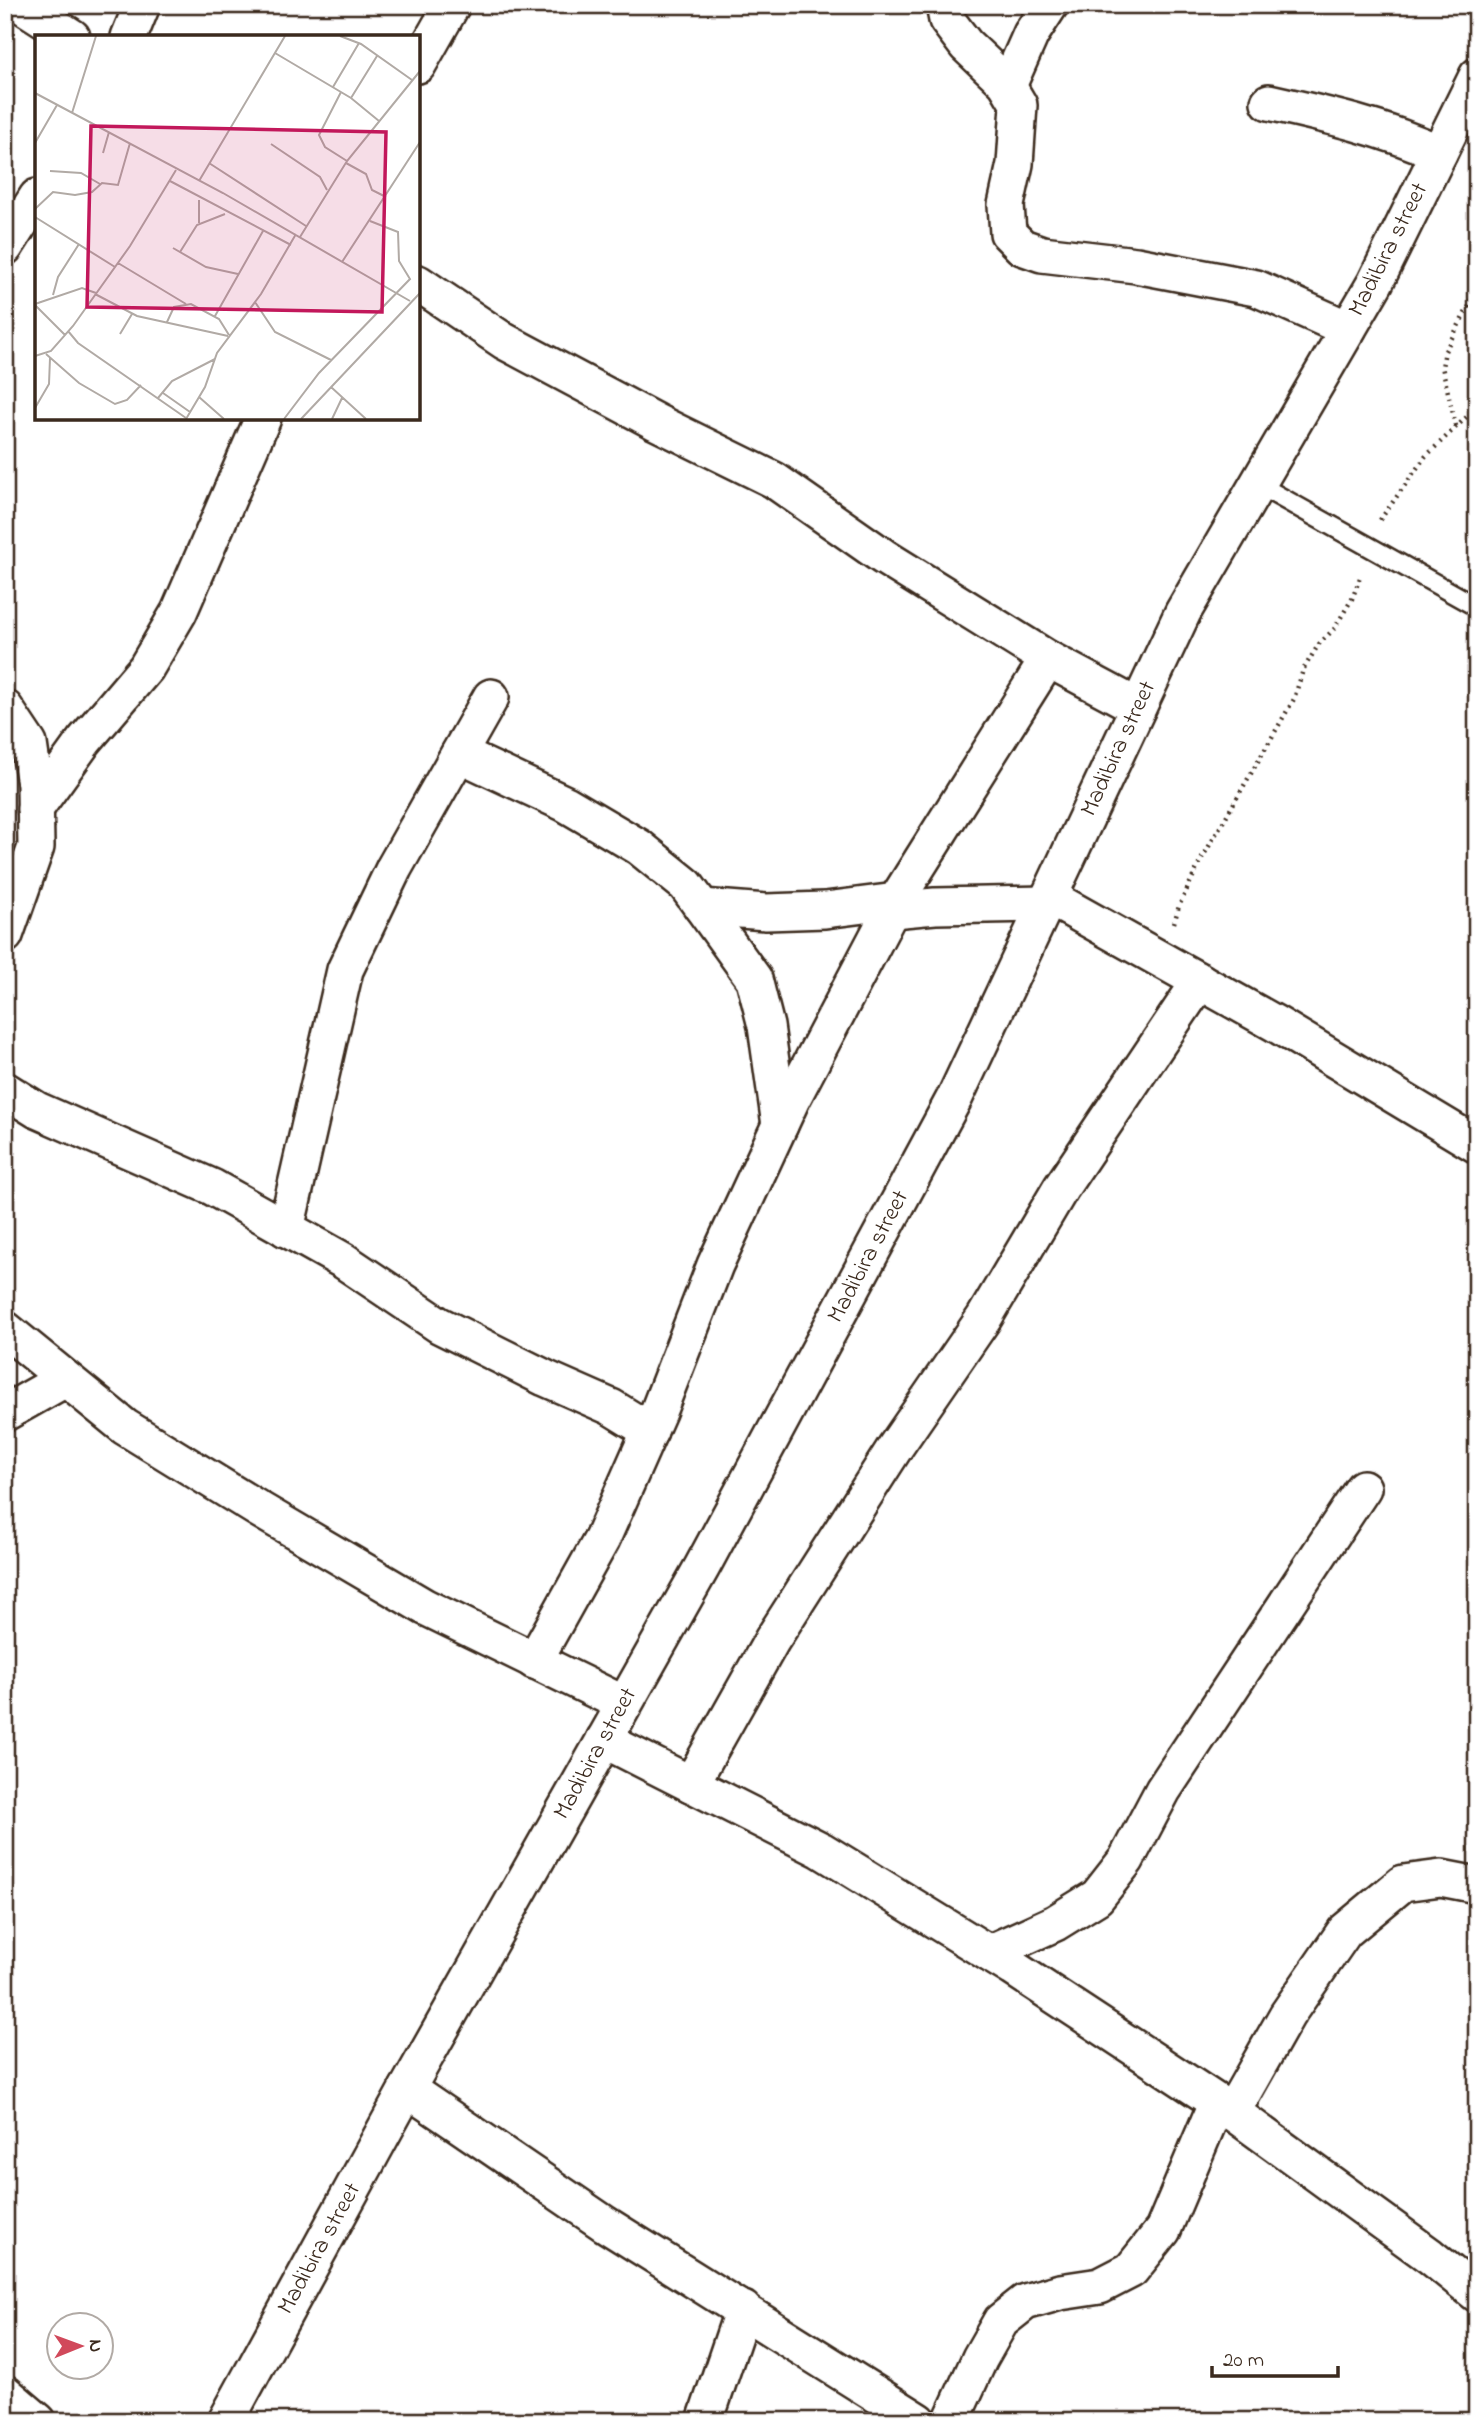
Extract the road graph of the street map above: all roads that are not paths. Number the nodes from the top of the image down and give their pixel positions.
1 (22, 5) edge
2 (142, 5) edge
3 (452, 5) edge
4 (943, 5) edge
5 (1050, 5) edge
6 (69, 35) edge
7 (130, 35) edge
8 (420, 61) edge
9 (1477, 76) edge
10 (1008, 86) junction
11 (1269, 102) dead end
12 (1439, 153) junction
13 (35, 200) edge
14 (5, 247) edge
15 (420, 284) edge
16 (1348, 329) junction
17 (262, 420) edge
18 (1257, 484) junction
19 (1477, 607) edge
20 (1048, 659) junction
21 (491, 696) dead end
22 (1138, 707) junction
23 (5, 708) edge
24 (459, 754) junction
25 (35, 809) junction
26 (1048, 900) junction
27 (894, 905) junction
28 (702, 907) junction
29 (5, 935) edge
30 (1200, 981) junction
31 (5, 1090) edge
32 (780, 1125) junction
33 (1477, 1145) edge
34 (286, 1229) junction
35 (5, 1329) edge
36 (65, 1379) junction
37 (5, 1413) edge
38 (650, 1431) junction
39 (1363, 1488) dead end
40 (534, 1661) junction
41 (624, 1704) junction
42 (604, 1740) junction
43 (691, 1784) junction
44 (1477, 1885) edge
45 (989, 1954) junction
46 (408, 2089) junction
47 (1225, 2107) junction
48 (1477, 2294) edge
49 (743, 2309) junction
50 (5, 2393) edge
51 (38, 2421) edge
52 (226, 2421) edge
53 (705, 2421) edge
54 (919, 2421) edge
55 (951, 2421) edge

1 - 6 street
2 - 7 street
3 - 8 street
4 - 10 street
5 - 10 street
9 - 12 street, Madibira street
10 - 16 street
11 - 12 street
12 - 16 street, Madibira street
13 - 14 street
15 - 20 street
16 - 18 street, Madibira street
17 - 25 street
18 - 19 lane
18 - 22 street, Madibira street
20 - 22 street
20 - 27 street
21 - 24 street
22 - 26 street, Madibira street
23 - 25 street
24 - 28 street
24 - 34 street
25 - 29 street
26 - 27 street
26 - 30 street
26 - 41 street, Madibira street
27 - 28 street
27 - 32 street
28 - 32 street
30 - 33 street
30 - 43 street
31 - 34 street
32 - 38 street
34 - 38 street
35 - 36 street
36 - 37 street
36 - 40 street
38 - 40 street
39 - 45 street
40 - 41 street
41 - 42 street, Madibira street
42 - 43 street
42 - 46 street, Madibira street
43 - 45 street
44 - 47 street
45 - 47 street
46 - 49 street
46 - 52 street, Madibira street
47 - 48 street
47 - 55 street
49 - 53 street
49 - 54 street
50 - 51 street

